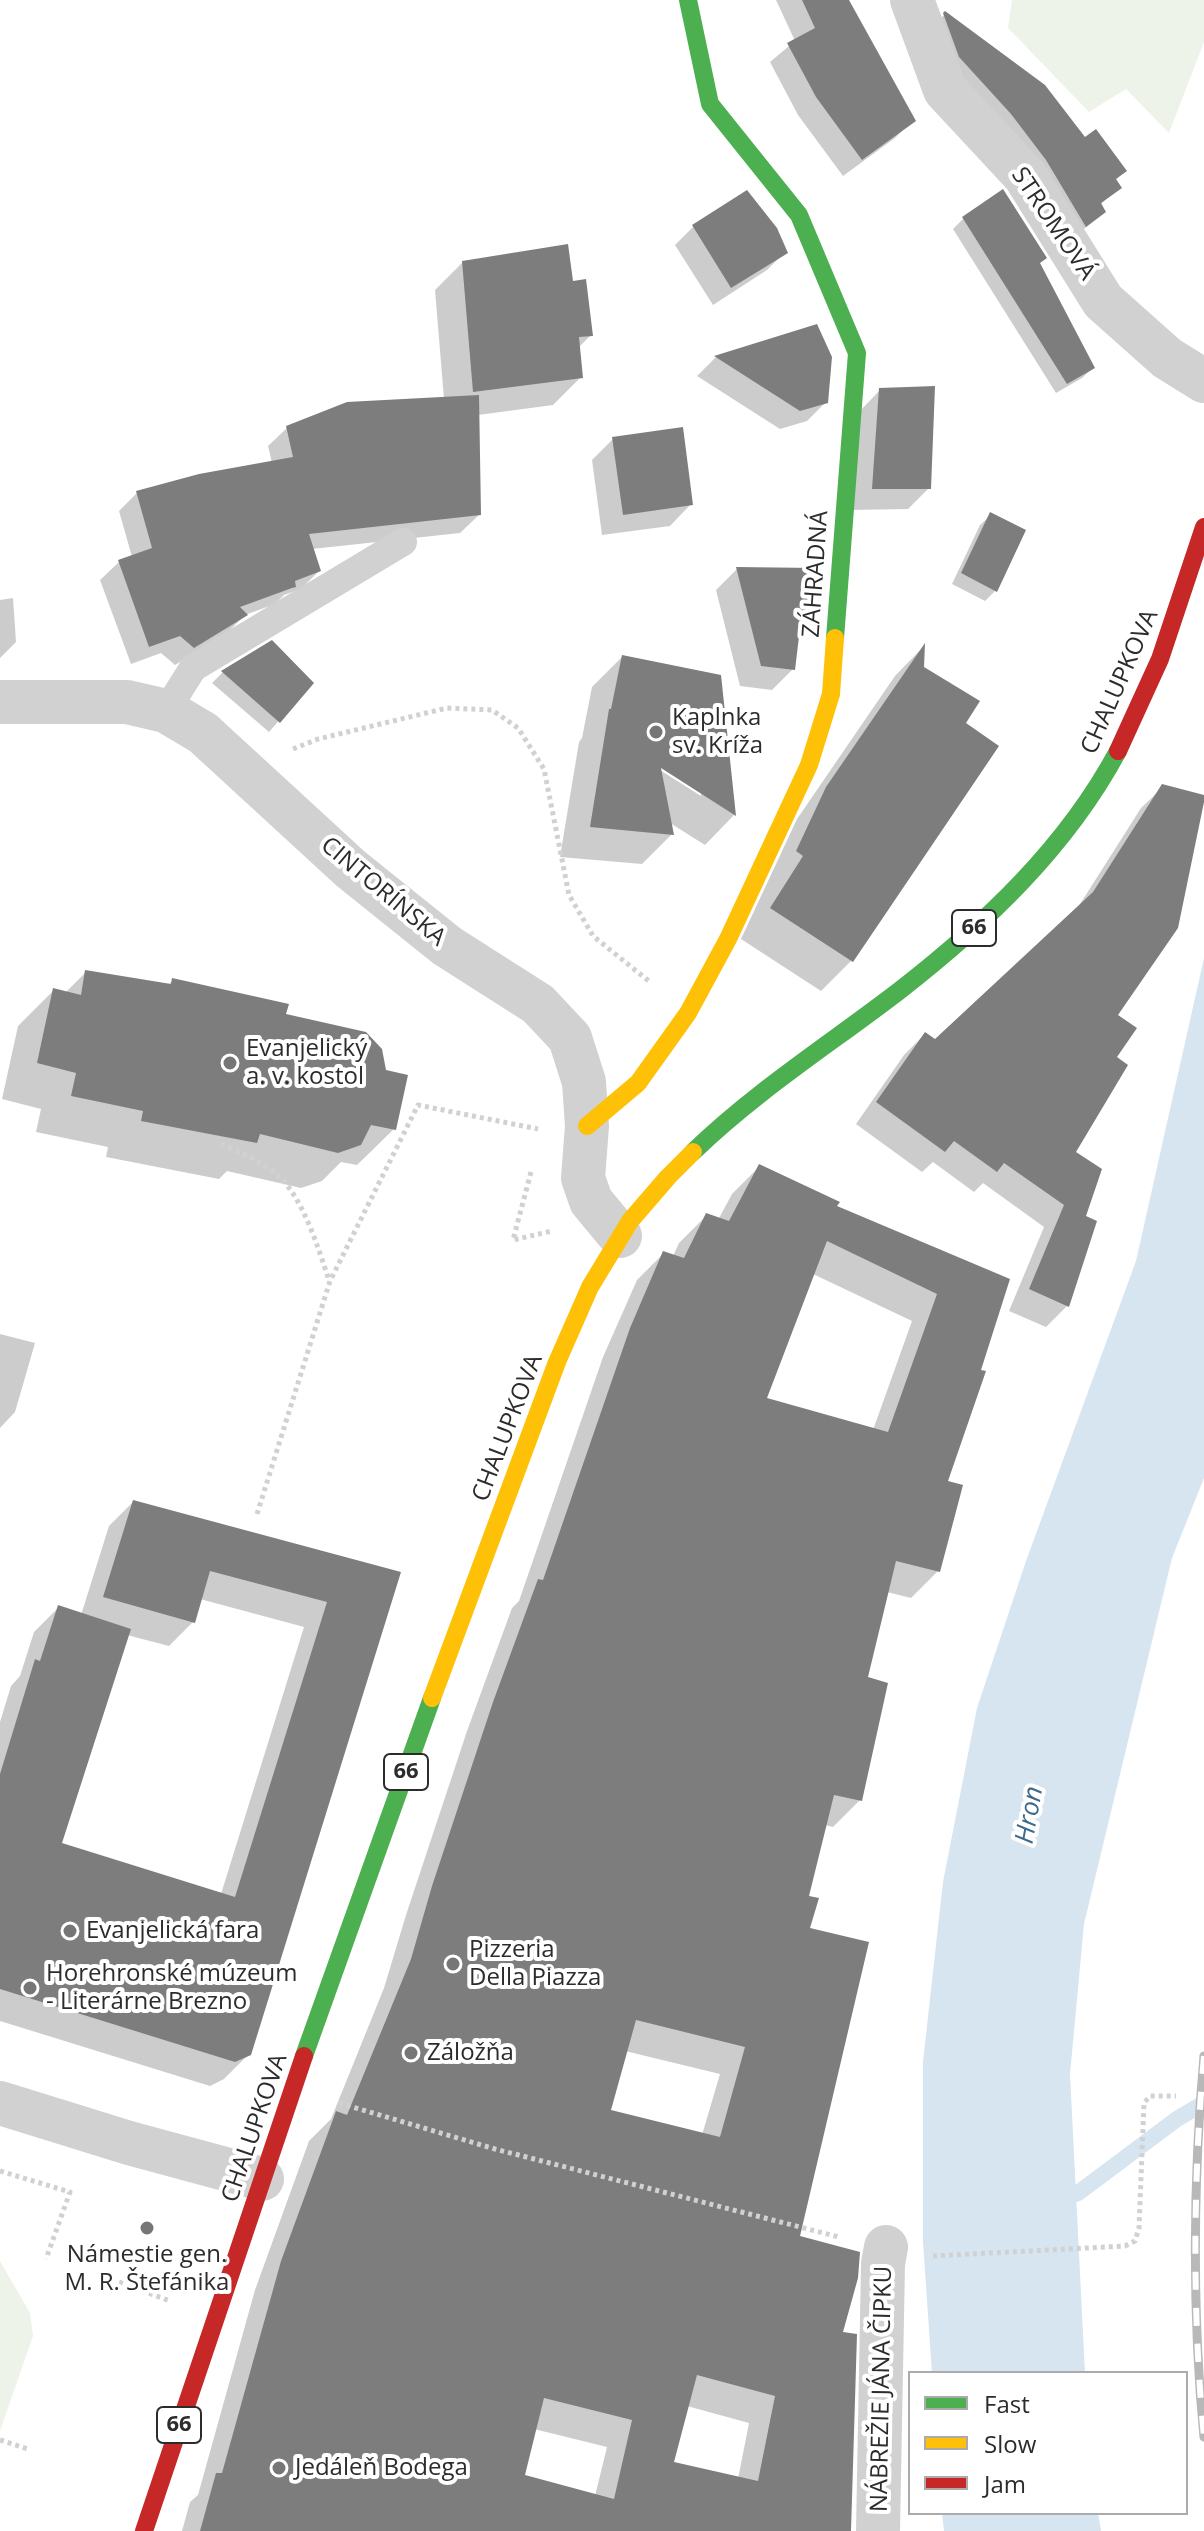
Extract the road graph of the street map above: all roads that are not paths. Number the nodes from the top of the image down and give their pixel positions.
1 (688, 0) edge
2 (912, 0) edge
3 (1204, 381) edge
4 (1204, 527) edge
5 (403, 542) dead end
6 (0, 702) edge
7 (166, 711) junction
8 (587, 1126) junction
9 (620, 1236) junction
10 (0, 2103) edge
11 (262, 2179) junction
12 (895, 2252) road end
13 (144, 2531) edge
14 (878, 2531) edge

1 - 8 main road, ZÁHRADNÁ
2 - 3 street, STROMOVÁ
4 - 9 main road, CHALUPKOVA / 66
5 - 7 lane
6 - 7 street, CINTORÍNSKA
7 - 8 street, CINTORÍNSKA
8 - 9 street, CINTORÍNSKA
9 - 11 main road, CHALUPKOVA / 66
10 - 11 street
11 - 13 main road, CHALUPKOVA / 66
12 - 14 street, NÁBREŽIE JÁNA ČIPKU

